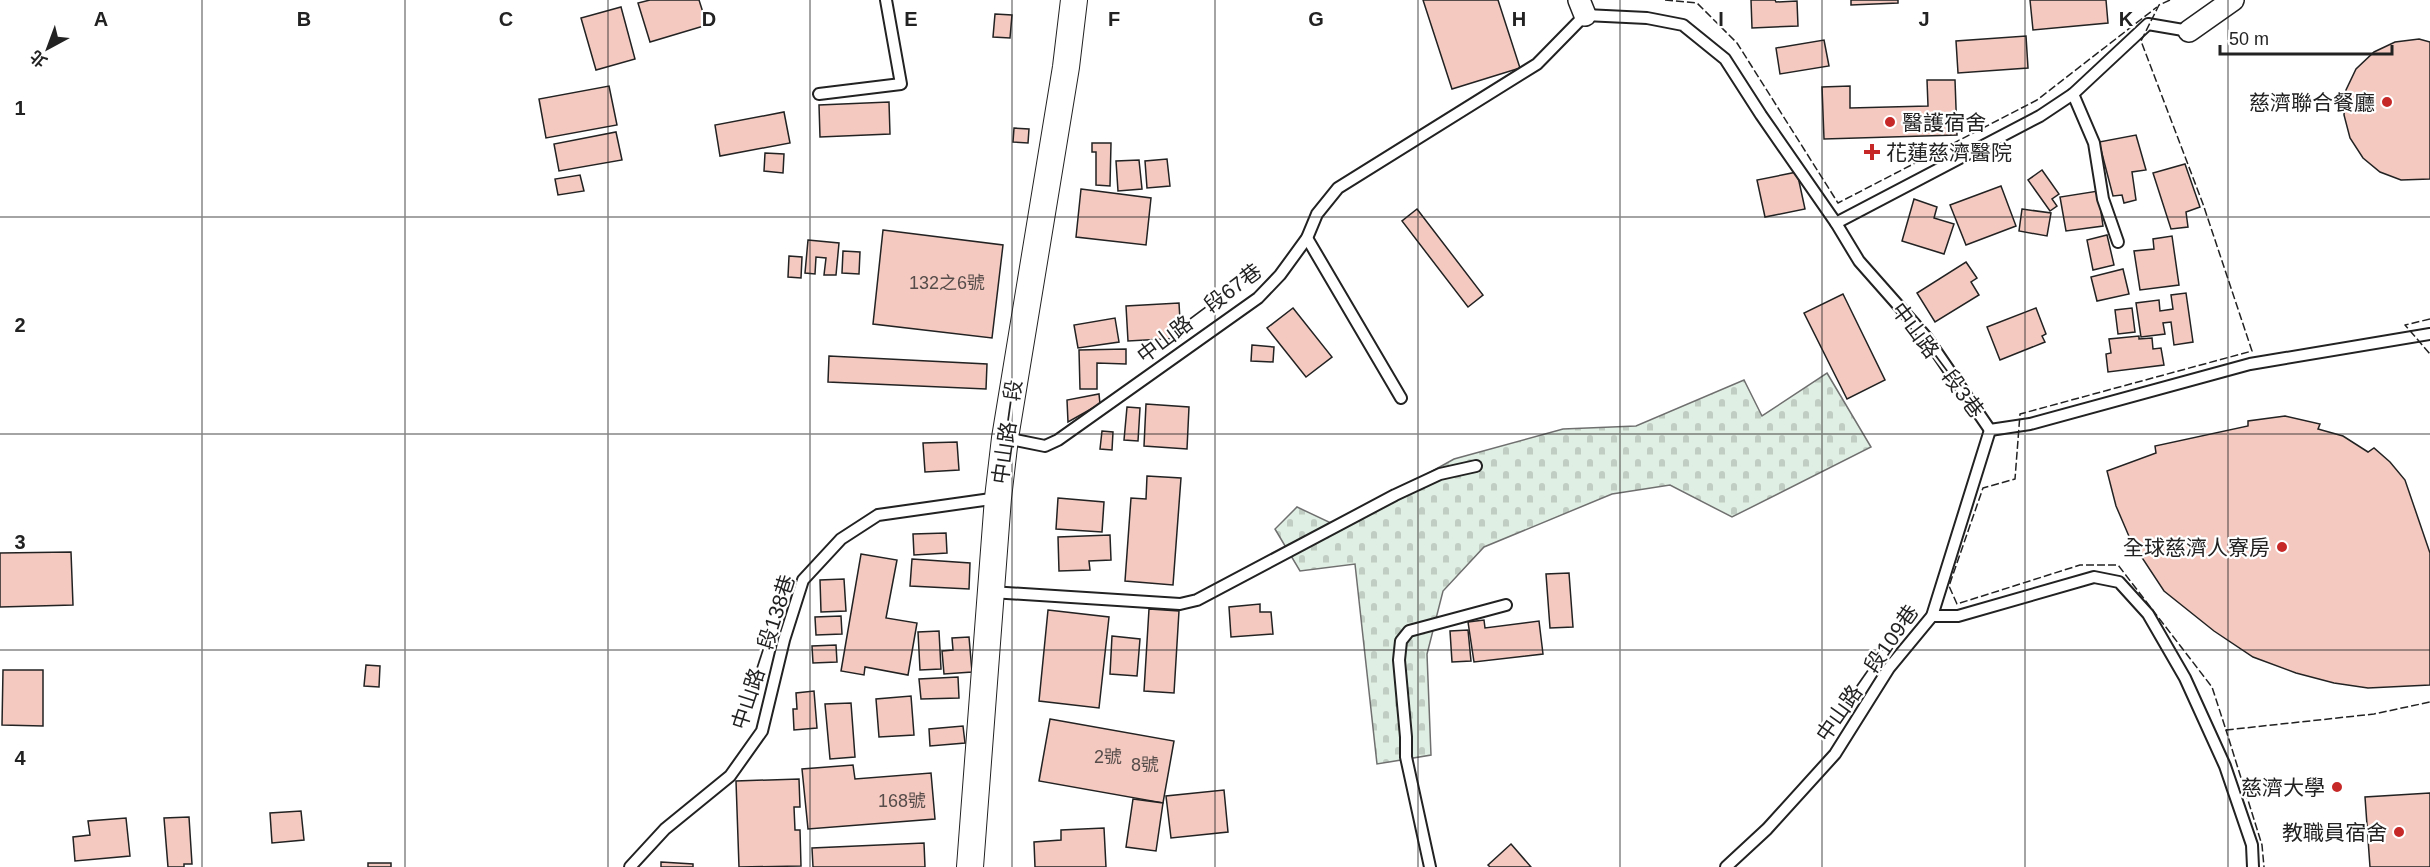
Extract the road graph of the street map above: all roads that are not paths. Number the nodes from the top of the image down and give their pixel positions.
1 (886, 0) edge
2 (1074, 0) edge
3 (2233, 0) edge
4 (1582, 7) edge
5 (2189, 31) joint
6 (819, 94) dead end
7 (2073, 94) junction
8 (1836, 223) junction
9 (1307, 238) junction
10 (2118, 242) dead end
11 (2430, 334) edge
12 (1401, 398) dead end
13 (1990, 430) junction
14 (1005, 438) junction
15 (1476, 466) dead end
16 (998, 498) junction
17 (990, 592) junction
18 (1506, 605) dead end
19 (1932, 616) junction
20 (630, 867) edge
21 (970, 867) edge
22 (1430, 867) edge
23 (1726, 867) edge
24 (2253, 867) edge

1 - 6 lane
2 - 14 street, 中山路一段
3 - 5 street
4 - 8 lane, 中山路一段3巷
4 - 9 lane, 中山路一段67巷
5 - 7 lane
7 - 8 lane
7 - 10 lane
8 - 13 lane, 中山路一段3巷
9 - 12 lane
9 - 14 lane, 中山路一段67巷
11 - 13 lane, 中山路一段3巷
13 - 19 lane, 中山路一段109巷
14 - 16 street, 中山路一段
15 - 17 lane
16 - 17 street, 中山路一段
16 - 20 lane, 中山路一段138巷
17 - 21 street, 中山路一段
18 - 22 lane
19 - 23 lane, 中山路一段109巷
19 - 24 lane

